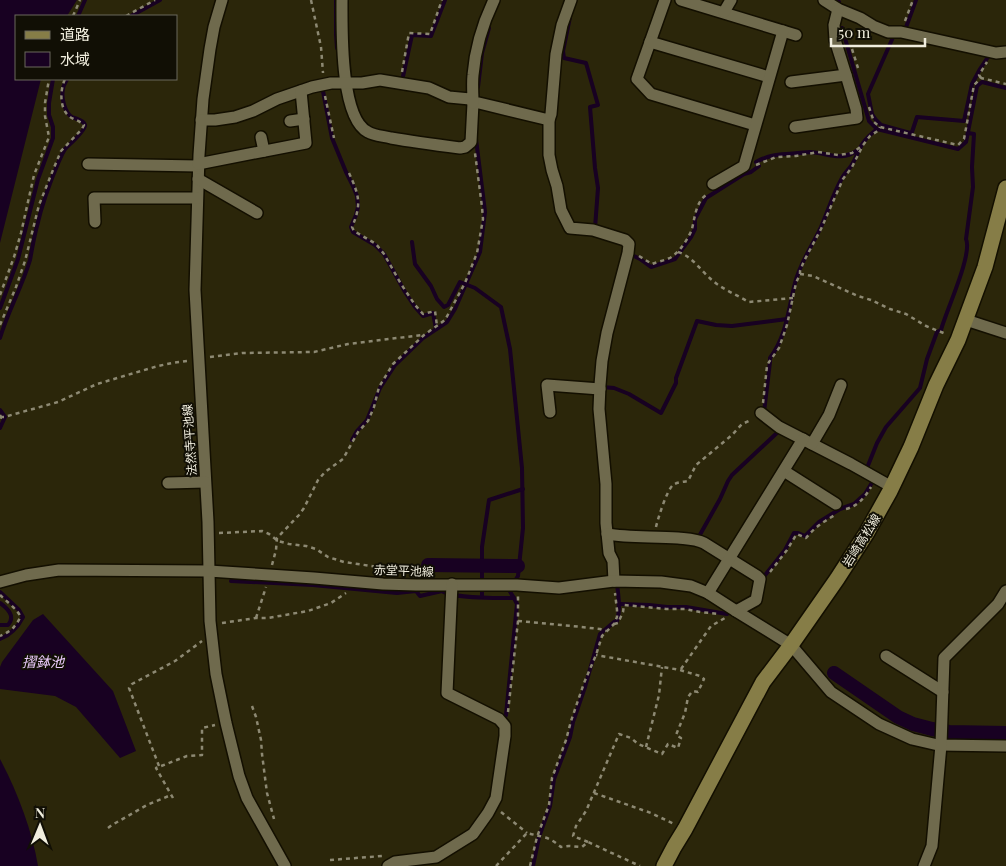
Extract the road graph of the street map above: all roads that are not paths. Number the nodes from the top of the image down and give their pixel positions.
1 (222, 0) edge
2 (342, 0) edge
3 (494, 0) edge
4 (571, 0) edge
5 (665, 0) edge
6 (681, 0) edge
7 (731, 0) edge
8 (824, 0) edge
9 (838, 9) junction
10 (724, 12) junction
11 (783, 31) junction
12 (796, 35) dead end
13 (650, 42) junction
14 (1006, 52) edge
15 (846, 75) junction
16 (770, 77) junction
17 (791, 82) dead end
18 (346, 83) junction
19 (301, 91) junction
20 (473, 103) junction
21 (304, 119) junction
22 (201, 120) junction
23 (549, 120) junction
24 (290, 121) dead end
25 (755, 125) junction
26 (795, 127) dead end
27 (261, 137) dead end
28 (264, 151) junction
29 (88, 164) dead end
30 (198, 165) junction
31 (198, 179) junction
32 (711, 188) road end
33 (1006, 188) edge
34 (197, 198) junction
35 (258, 213) dead end
36 (95, 222) dead end
37 (966, 320) junction
38 (1006, 333) edge
39 (841, 385) dead end
40 (600, 389) junction
41 (550, 412) dead end
42 (761, 413) road end
43 (808, 442) junction
44 (784, 471) junction
45 (206, 482) junction
46 (168, 484) dead end
47 (892, 487) junction
48 (836, 504) dead end
49 (607, 534) junction
50 (730, 559) junction
51 (209, 572) junction
52 (0, 582) edge
53 (614, 582) junction
54 (452, 584) junction
55 (1006, 591) edge
56 (708, 593) junction
57 (736, 611) junction
58 (791, 645) junction
59 (886, 656) dead end
60 (943, 692) junction
61 (941, 736) junction
62 (1006, 746) edge
63 (285, 866) edge
64 (388, 866) edge
65 (664, 866) edge
66 (924, 866) edge

1 - 22 street, 法然寺平池線
2 - 18 street
3 - 20 street
4 - 23 street
5 - 13 street
6 - 10 street
7 - 10 street
8 - 9 street
9 - 14 street
9 - 15 street
10 - 11 street
11 - 12 street
11 - 16 street
13 - 16 street
13 - 25 street
15 - 17 street
15 - 26 street
16 - 25 street
18 - 19 street
18 - 20 street
18 - 20 street
19 - 21 street
19 - 22 street
20 - 23 street
21 - 24 street
21 - 28 street
22 - 30 street, 法然寺平池線
23 - 40 street
25 - 32 street
27 - 28 street
28 - 30 street
29 - 30 street
30 - 31 street, 法然寺平池線
31 - 34 street, 法然寺平池線
31 - 35 street
33 - 37 main road, 岩崎高松線
34 - 36 street
34 - 45 street, 法然寺平池線
37 - 38 street
37 - 47 main road, 岩崎高松線
39 - 43 street
40 - 41 street
40 - 49 street
42 - 43 street
43 - 44 street
43 - 47 street
44 - 48 street
44 - 50 street
45 - 46 street
45 - 51 street, 法然寺平池線
47 - 58 main road, 岩崎高松線
49 - 50 street
49 - 53 street
50 - 56 street
50 - 57 street
51 - 52 street, 赤堂平池線
51 - 54 street, 赤堂平池線
51 - 63 street, 法然寺平池線
53 - 54 street, 赤堂平池線
53 - 56 street, 赤堂平池線
54 - 64 street
55 - 60 street
56 - 57 street, 赤堂平池線
57 - 58 street, 赤堂平池線
58 - 61 street, 赤堂平池線
58 - 65 main road, 岩崎高松線
59 - 60 street
60 - 61 street
61 - 62 street, 赤堂平池線
61 - 66 street

